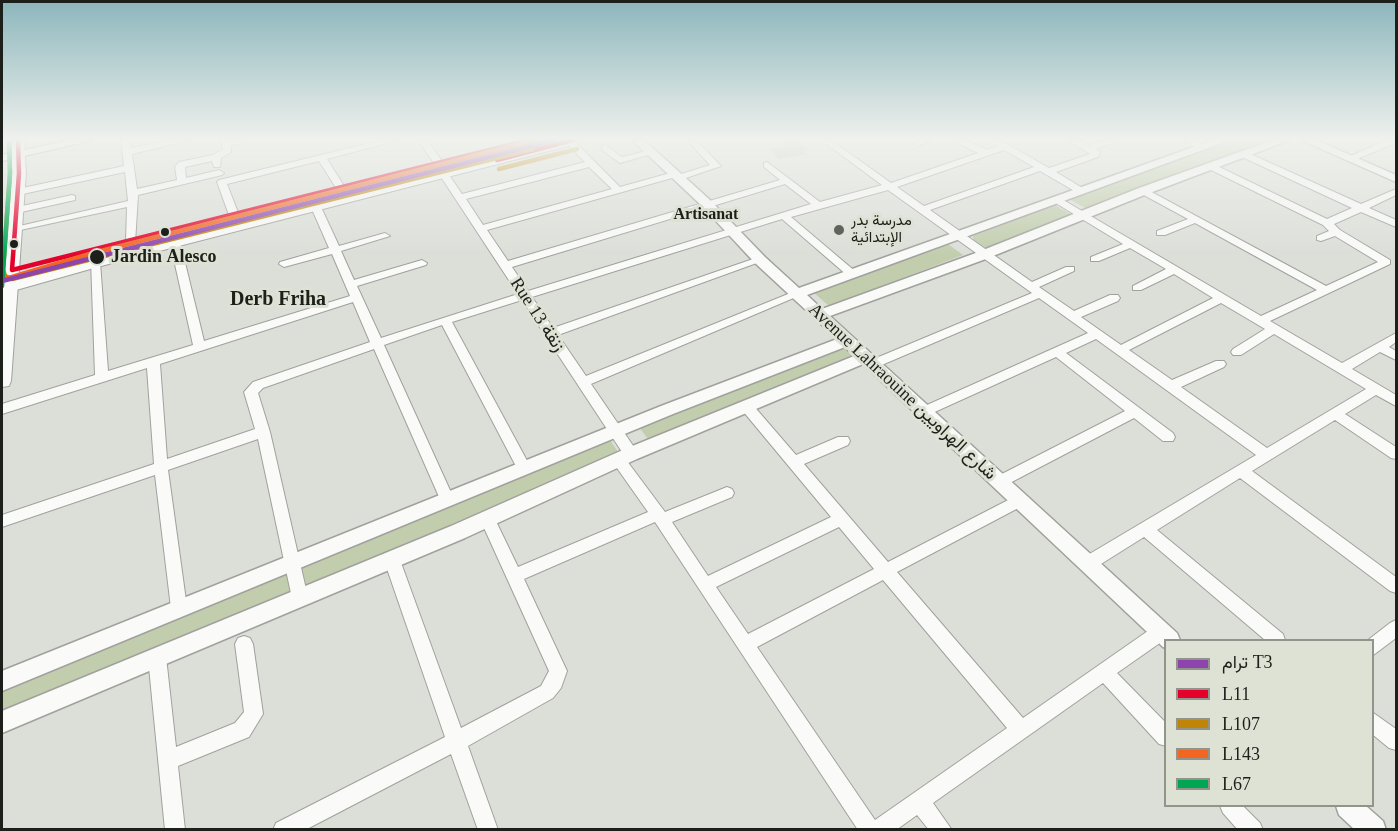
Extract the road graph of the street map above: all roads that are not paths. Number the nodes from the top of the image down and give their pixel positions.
1 (18, 179) edge
2 (80, 179) edge
3 (131, 179) edge
4 (182, 179) edge
5 (206, 179) edge
6 (221, 179) edge
7 (335, 179) edge
8 (393, 179) edge
9 (410, 179) edge
10 (448, 179) edge
11 (533, 179) edge
12 (607, 179) edge
13 (668, 179) edge
14 (678, 179) edge
15 (783, 179) edge
16 (870, 179) edge
17 (872, 179) edge
18 (910, 179) edge
19 (1017, 179) edge
20 (1059, 179) edge
21 (1116, 179) edge
22 (1176, 179) edge
23 (1236, 179) edge
24 (1296, 179) edge
25 (785, 181) junction
26 (182, 182) junction
27 (883, 188) junction
28 (341, 189) junction
29 (618, 190) junction
30 (1081, 191) junction
31 (1143, 191) junction
32 (18, 192) junction
33 (1396, 192) edge
34 (460, 197) junction
35 (72, 198) dead end
36 (133, 198) junction
37 (1057, 200) junction
38 (706, 203) junction
39 (818, 205) junction
40 (316, 207) junction
41 (1359, 208) junction
42 (17, 210) junction
43 (921, 210) junction
44 (234, 215) junction
45 (1083, 215) junction
46 (784, 216) junction
47 (1196, 220) junction
48 (1327, 223) junction
49 (1396, 224) edge
50 (482, 228) junction
51 (15, 230) junction
52 (733, 232) junction
53 (1336, 232) junction
54 (1161, 233) dead end
55 (385, 236) dead end
56 (952, 236) junction
57 (1321, 238) dead end
58 (131, 241) junction
59 (175, 242) junction
60 (1131, 244) junction
61 (1264, 244) dead end
62 (335, 249) junction
63 (1249, 249) junction
64 (985, 257) junction
65 (1095, 259) dead end
66 (760, 260) junction
67 (95, 261) junction
68 (422, 263) dead end
69 (1385, 263) junction
70 (284, 264) dead end
71 (504, 266) junction
72 (1396, 268) edge
73 (1070, 269) dead end
74 (1173, 270) junction
75 (852, 274) junction
76 (6, 280) edge
77 (351, 284) junction
78 (1137, 288) dead end
79 (1036, 290) junction
80 (1326, 290) junction
81 (797, 294) junction
82 (526, 296) junction
83 (358, 297) junction
84 (1114, 298) dead end
85 (1221, 298) junction
86 (819, 315) junction
87 (1073, 316) junction
88 (445, 320) junction
89 (1260, 321) junction
90 (1274, 329) junction
91 (1097, 333) junction
92 (549, 334) junction
93 (1396, 337) edge
94 (847, 341) junction
95 (378, 342) junction
96 (199, 345) junction
97 (1380, 347) junction
98 (1119, 350) junction
99 (1057, 352) junction
100 (1237, 352) dead end
101 (1396, 356) edge
102 (153, 361) junction
103 (869, 361) junction
104 (1220, 364) dead end
105 (1342, 369) junction
106 (102, 377) junction
107 (2, 381) edge
108 (582, 383) junction
109 (1171, 386) junction
110 (1376, 389) junction
111 (1396, 401) edge
112 (747, 407) junction
113 (2, 409) edge
114 (923, 412) junction
115 (1136, 412) junction
116 (1335, 414) junction
117 (263, 432) junction
118 (614, 432) junction
119 (1168, 437) dead end
120 (843, 441) dead end
121 (1396, 454) edge
122 (1267, 455) junction
123 (625, 458) junction
124 (795, 462) junction
125 (161, 468) junction
126 (524, 468) junction
127 (1241, 471) junction
128 (999, 482) junction
129 (727, 493) dead end
130 (447, 500) junction
131 (1019, 501) junction
132 (660, 517) junction
133 (843, 518) junction
134 (488, 519) junction
135 (2, 521) edge
136 (1145, 529) junction
137 (392, 560) junction
138 (292, 562) junction
139 (1087, 564) junction
140 (887, 570) junction
141 (515, 576) junction
142 (705, 585) junction
143 (1396, 586) edge
144 (300, 598) junction
145 (179, 608) junction
146 (1396, 628) edge
147 (1166, 636) edge
148 (1276, 639) edge
149 (244, 644) dead end
150 (745, 644) junction
151 (1374, 646) edge
152 (157, 657) junction
153 (1104, 672) junction
154 (2, 681) edge
155 (2, 722) edge
156 (1374, 723) edge
157 (1021, 730) junction
158 (1164, 735) edge
159 (457, 741) junction
160 (1396, 741) edge
161 (168, 760) junction
162 (919, 801) junction
163 (1231, 807) edge
164 (1349, 807) edge
165 (176, 830) edge
166 (283, 830) edge
167 (488, 830) edge
168 (870, 830) edge
169 (878, 830) edge
170 (942, 830) edge
171 (1253, 830) edge
172 (1374, 830) edge

1 - 32 main road
2 - 32 street
3 - 36 street
4 - 26 street
5 - 26 street
6 - 44 street
7 - 28 street
8 - 28 main road
9 - 40 main road
10 - 34 street, Rue 13 زنقة
11 - 34 street
12 - 29 street
13 - 29 street
14 - 38 street, Avenue Lahraouine شارع الهراويين
15 - 25 street
16 - 27 street
17 - 27 street
18 - 27 street
19 - 43 street
20 - 30 street
21 - 30 street
22 - 31 street
23 - 48 street
24 - 41 street
25 - 38 street
25 - 39 street
26 - 36 street
27 - 39 street
27 - 43 street
27 - 56 street
28 - 44 main road
29 - 50 street
30 - 37 street
31 - 45 street
31 - 47 street
32 - 42 main road
33 - 41 street
34 - 50 street, Rue 13 زنقة
35 - 42 street
36 - 51 street
36 - 58 street
37 - 45 street
37 - 56 street
38 - 52 street, Avenue Lahraouine شارع الهراويين
38 - 71 street
39 - 46 street
40 - 59 main road
40 - 62 street
41 - 48 street
41 - 49 street
42 - 51 main road
43 - 56 street
44 - 58 main road
45 - 60 street
45 - 64 street
46 - 52 street
46 - 75 street
47 - 54 street
47 - 63 street
48 - 53 street
50 - 71 street, Rue 13 زنقة
51 - 76 main road
52 - 66 street, Avenue Lahraouine شارع الهراويين
52 - 82 street
53 - 57 street
53 - 69 street
55 - 62 street
56 - 64 street
56 - 75 street
58 - 76 main road
59 - 67 main road
59 - 96 street
60 - 65 street
60 - 74 street
61 - 63 street
62 - 70 street
62 - 77 street
63 - 80 street
64 - 79 street
64 - 86 street
66 - 81 street, Avenue Lahraouine شارع الهراويين
66 - 92 street
67 - 76 main road
67 - 106 street
68 - 77 street
69 - 72 street
69 - 80 street
71 - 82 street, Rue 13 زنقة
73 - 79 street
74 - 78 street
74 - 85 street
75 - 81 street
76 - 107 main road
77 - 83 street
79 - 87 street
79 - 103 street
80 - 89 street
81 - 86 street, Avenue Lahraouine شارع الهراويين
81 - 108 street
82 - 88 street
82 - 92 street, Rue 13 زنقة
83 - 95 street
83 - 96 street
84 - 87 street
85 - 89 street
85 - 98 street
86 - 94 street, Avenue Lahraouine شارع الهراويين
87 - 91 street
88 - 95 street
88 - 126 street
89 - 90 street
90 - 100 street
90 - 105 street
91 - 98 street
91 - 99 street
92 - 108 street, Rue 13 زنقة
93 - 97 street
94 - 103 street, Avenue Lahraouine شارع الهراويين
94 - 118 street
95 - 117 street
95 - 130 street
96 - 102 street
97 - 101 street
97 - 105 street
98 - 109 street
99 - 114 street
99 - 115 street
102 - 106 street
102 - 125 street
103 - 112 street
103 - 114 street, Avenue Lahraouine شارع الهراويين
104 - 109 street
105 - 110 street
106 - 113 street
108 - 118 street, Rue 13 زنقة
109 - 122 street
110 - 111 street
110 - 116 street
112 - 123 street
112 - 124 street
114 - 128 street, Avenue Lahraouine شارع الهراويين
115 - 119 street
115 - 128 street
116 - 121 street
116 - 122 street
117 - 125 street
117 - 138 street
118 - 123 street, Rue 13 زنقة
118 - 126 street
120 - 124 street
122 - 127 street
123 - 132 street, Rue 13 زنقة
123 - 134 street
124 - 133 street
125 - 135 street
125 - 145 street
126 - 130 street
127 - 136 street
127 - 143 street
128 - 131 street, Avenue Lahraouine شارع الهراويين
129 - 132 street
130 - 138 street
131 - 139 street, Avenue Lahraouine شارع الهراويين
131 - 140 street
132 - 141 street
132 - 142 street, Rue 13 زنقة
133 - 140 street
133 - 142 street
134 - 137 street
134 - 141 street
136 - 139 street
136 - 148 street
137 - 144 street
137 - 159 street
138 - 144 street
138 - 145 street
139 - 147 street, Avenue Lahraouine شارع الهراويين
140 - 150 street
140 - 157 street
141 - 159 street
142 - 150 street, Rue 13 زنقة
144 - 152 street
145 - 154 street
146 - 151 street
147 - 153 street
149 - 161 street
150 - 168 street, Rue 13 زنقة
152 - 155 street
152 - 161 street
153 - 157 street
153 - 158 street
156 - 160 street
157 - 162 street
159 - 166 street
159 - 167 street
161 - 165 street
162 - 169 street
162 - 170 street
163 - 171 street
164 - 172 street

